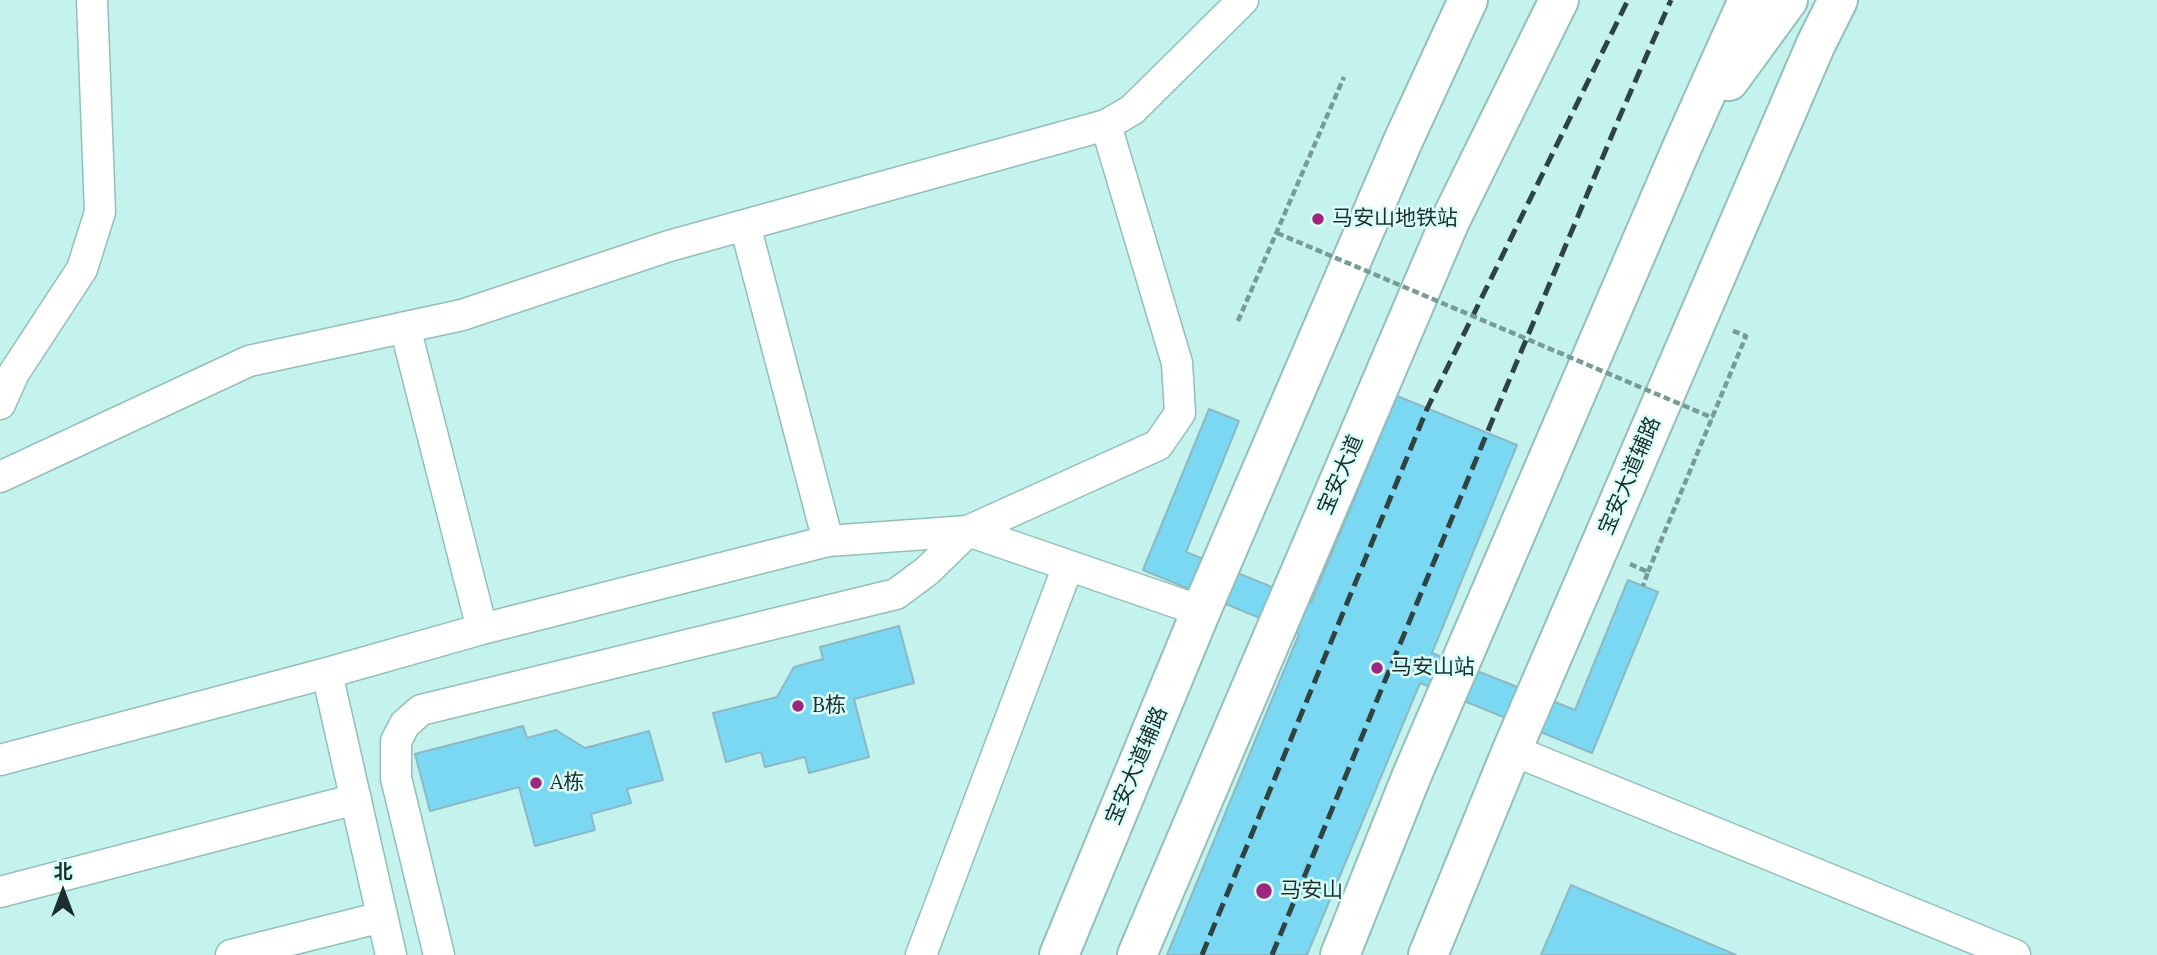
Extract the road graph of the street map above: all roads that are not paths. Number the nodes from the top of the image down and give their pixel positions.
1 (92, 0) edge
2 (1243, 0) edge
3 (1468, 0) edge
4 (1559, 0) edge
5 (1748, 0) edge
6 (1788, 0) edge
7 (1838, 0) edge
8 (1106, 125) junction
9 (1683, 145) junction
10 (745, 225) junction
11 (405, 327) junction
12 (0, 404) edge
13 (0, 477) edge
14 (968, 531) junction
15 (828, 541) junction
16 (1069, 566) junction
17 (1201, 611) junction
18 (482, 629) junction
19 (327, 673) junction
20 (1512, 750) junction
21 (0, 760) edge
22 (356, 799) junction
23 (0, 891) edge
24 (382, 916) junction
25 (231, 955) edge
26 (390, 955) edge
27 (439, 955) edge
28 (921, 955) edge
29 (1059, 955) edge
30 (1137, 955) edge
31 (1340, 955) edge
32 (1428, 955) edge
33 (2015, 955) edge

1 - 12 street
2 - 8 street
3 - 17 main road, 宝安大道辅路
4 - 30 main road, 宝安大道
5 - 9 main road
6 - 9 main road
7 - 20 main road, 宝安大道辅路
8 - 10 street
8 - 14 street
9 - 31 main road
10 - 11 street
10 - 15 street
11 - 13 street
11 - 18 street
14 - 15 street
14 - 16 street
14 - 27 street
15 - 18 street
16 - 17 street
16 - 28 street
17 - 29 main road, 宝安大道辅路
18 - 19 street
19 - 21 street
19 - 22 street
20 - 32 main road, 宝安大道辅路
20 - 33 street
22 - 23 street
22 - 24 street
24 - 25 street
24 - 26 street

